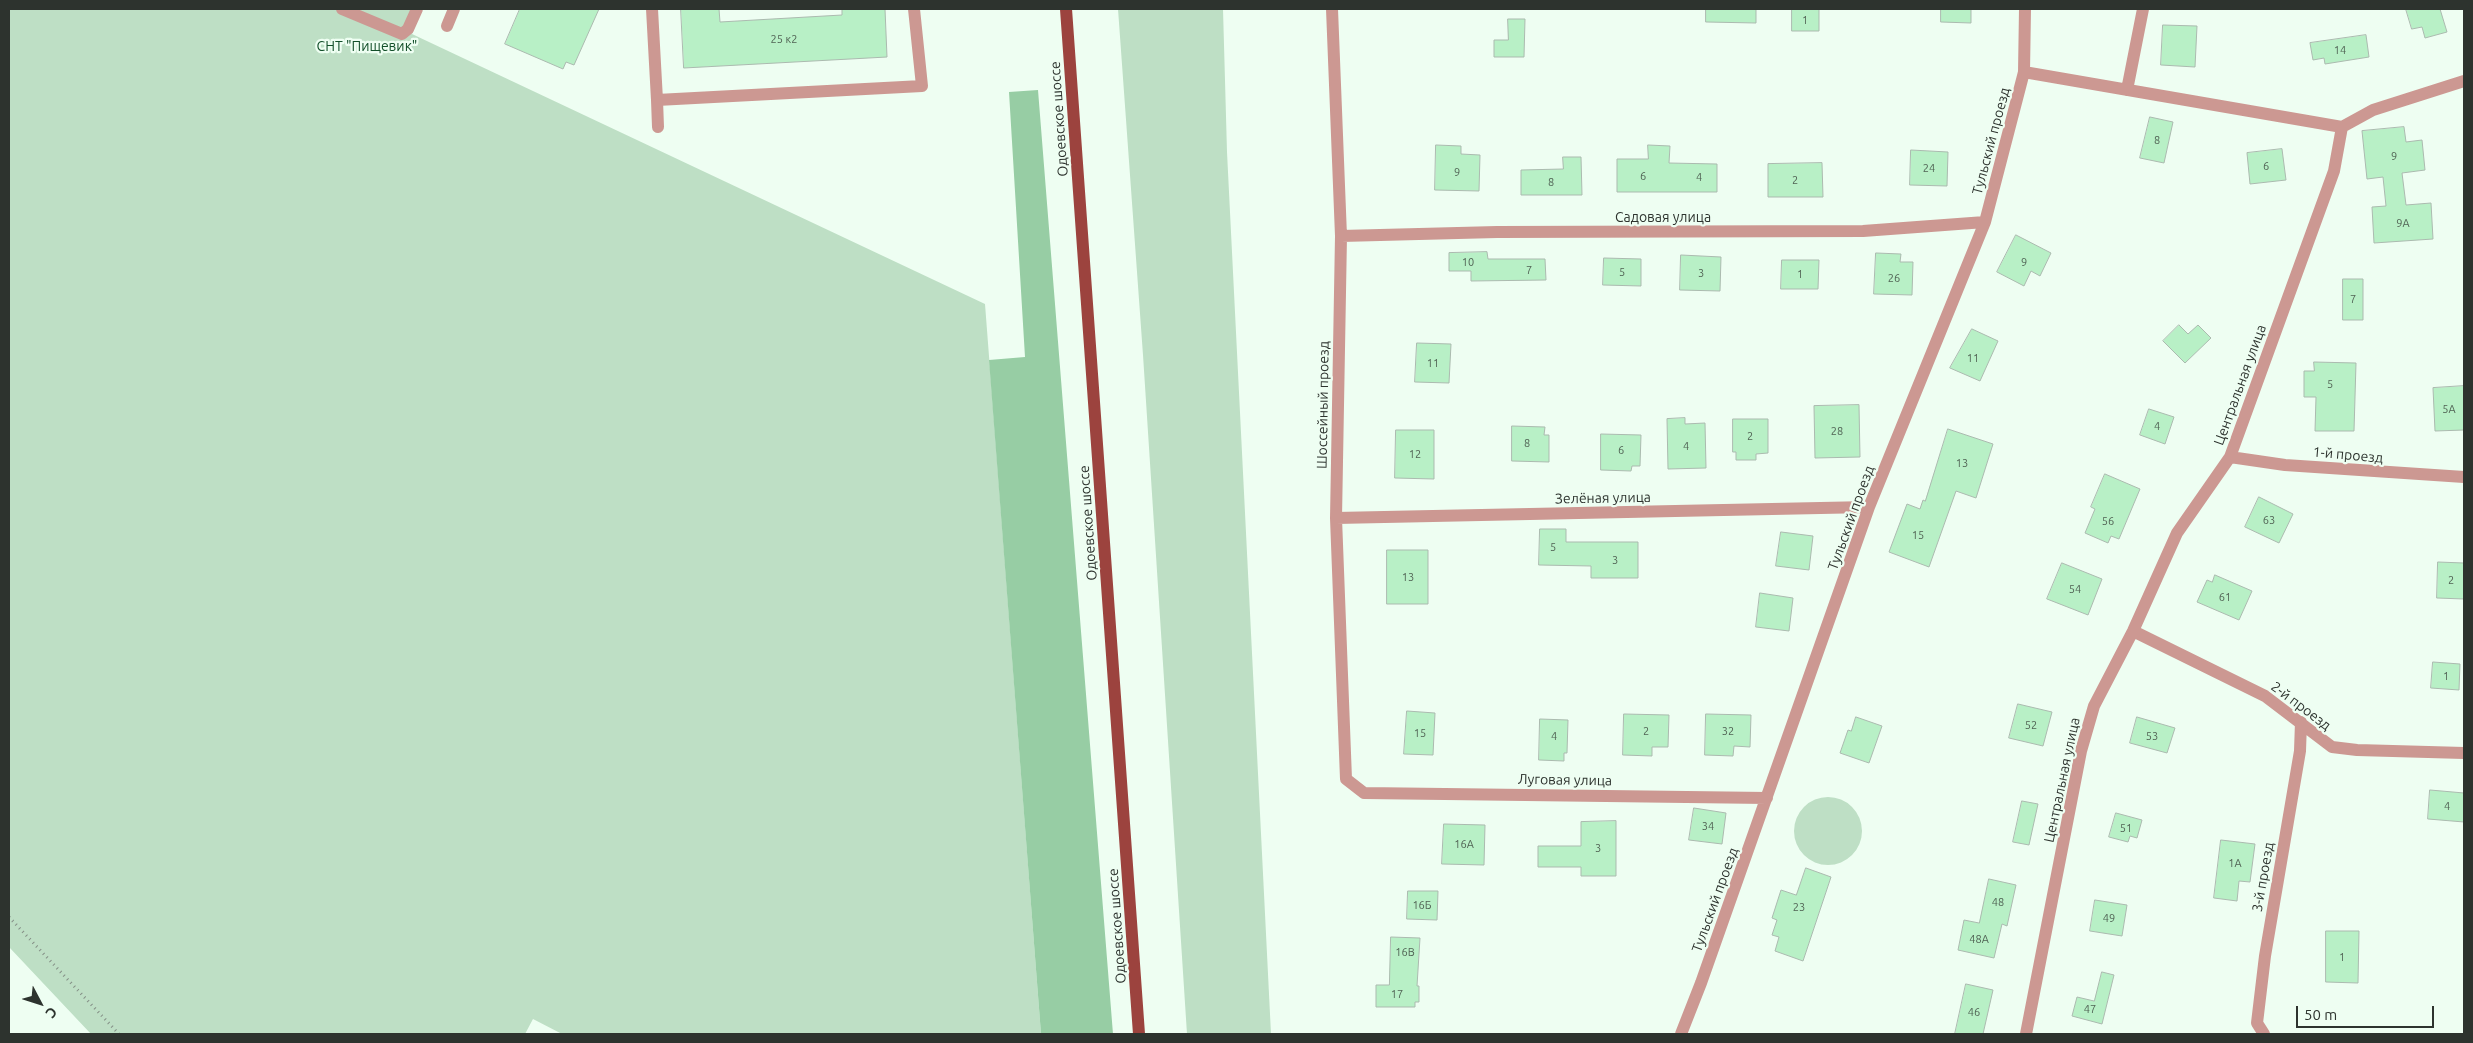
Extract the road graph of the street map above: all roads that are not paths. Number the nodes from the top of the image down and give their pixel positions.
1 (342, 9) edge
2 (417, 9) edge
3 (454, 9) edge
4 (652, 9) edge
5 (914, 9) edge
6 (1066, 9) edge
7 (1332, 9) edge
8 (2025, 9) edge
9 (2143, 9) edge
10 (447, 26) dead end
11 (2024, 72) junction
12 (2464, 81) edge
13 (2127, 90) junction
14 (657, 100) junction
15 (2342, 126) junction
16 (658, 127) dead end
17 (1985, 222) junction
18 (1341, 236) junction
19 (2230, 457) junction
20 (2464, 477) edge
21 (1869, 507) junction
22 (1336, 518) junction
23 (2133, 631) junction
24 (2301, 722) junction
25 (2464, 752) edge
26 (1364, 792) joint
27 (1767, 798) junction
28 (1139, 1034) edge
29 (1681, 1034) edge
30 (2026, 1034) edge
31 (2264, 1034) edge

1 - 2 street
3 - 10 street
4 - 14 street
5 - 14 street
6 - 28 main road, Одоевское шоссе
7 - 18 street, Шоссейный проезд
8 - 11 street, Тульский проезд
9 - 13 street
11 - 13 street
11 - 17 street, Тульский проезд
12 - 15 street
13 - 15 street
14 - 16 street
15 - 19 street, Центральная улица
17 - 18 street, Садовая улица
17 - 21 street, Тульский проезд
18 - 22 street, Шоссейный проезд
19 - 20 street, 1-й проезд
19 - 23 street, Центральная улица
21 - 22 street, Зелёная улица
21 - 27 street, Тульский проезд
22 - 26 street, Шоссейный проезд
23 - 24 street, 2-й проезд
23 - 30 street, Центральная улица
24 - 25 street, 2-й проезд
24 - 31 street, 3-й проезд
26 - 27 street, Луговая улица
27 - 29 street, Тульский проезд

